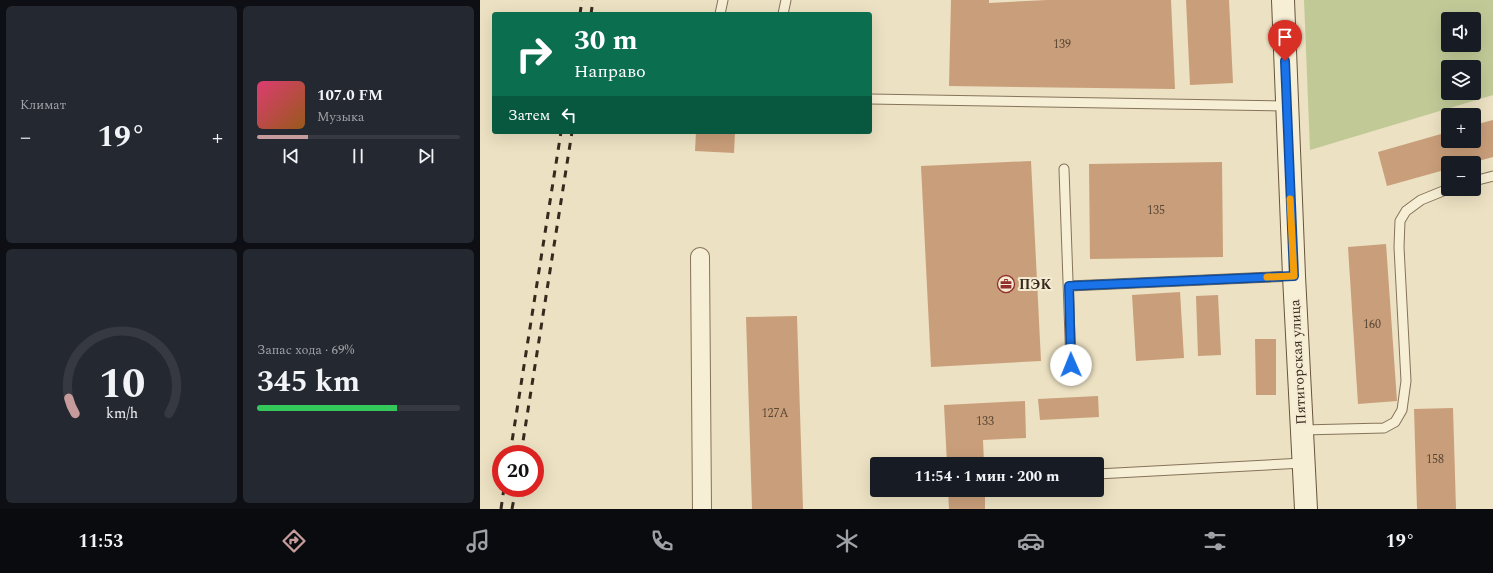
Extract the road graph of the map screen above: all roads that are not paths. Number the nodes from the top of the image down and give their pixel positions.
1 (723, 0) edge
2 (786, 0) edge
3 (1282, 0) edge
4 (720, 12) edge
5 (783, 12) edge
6 (872, 99) edge
7 (1287, 106) junction
8 (1064, 169) dead end
9 (1493, 176) edge
10 (1481, 180) edge
11 (1441, 192) edge
12 (700, 257) dead end
13 (1294, 276) junction
14 (1069, 286) junction
15 (1071, 365) dead end
16 (1302, 430) junction
17 (1303, 463) junction
18 (1104, 474) edge
19 (702, 509) edge
20 (1306, 509) edge

1 - 4 lane
2 - 5 lane
3 - 7 main road, Пятигорская улица
6 - 7 lane
7 - 13 main road, Пятигорская улица
8 - 14 lane
9 - 10 lane
11 - 16 lane
12 - 19 street
13 - 14 lane
13 - 16 main road, Пятигорская улица
14 - 15 lane
16 - 17 main road, Пятигорская улица
17 - 18 lane
17 - 20 main road, Пятигорская улица

